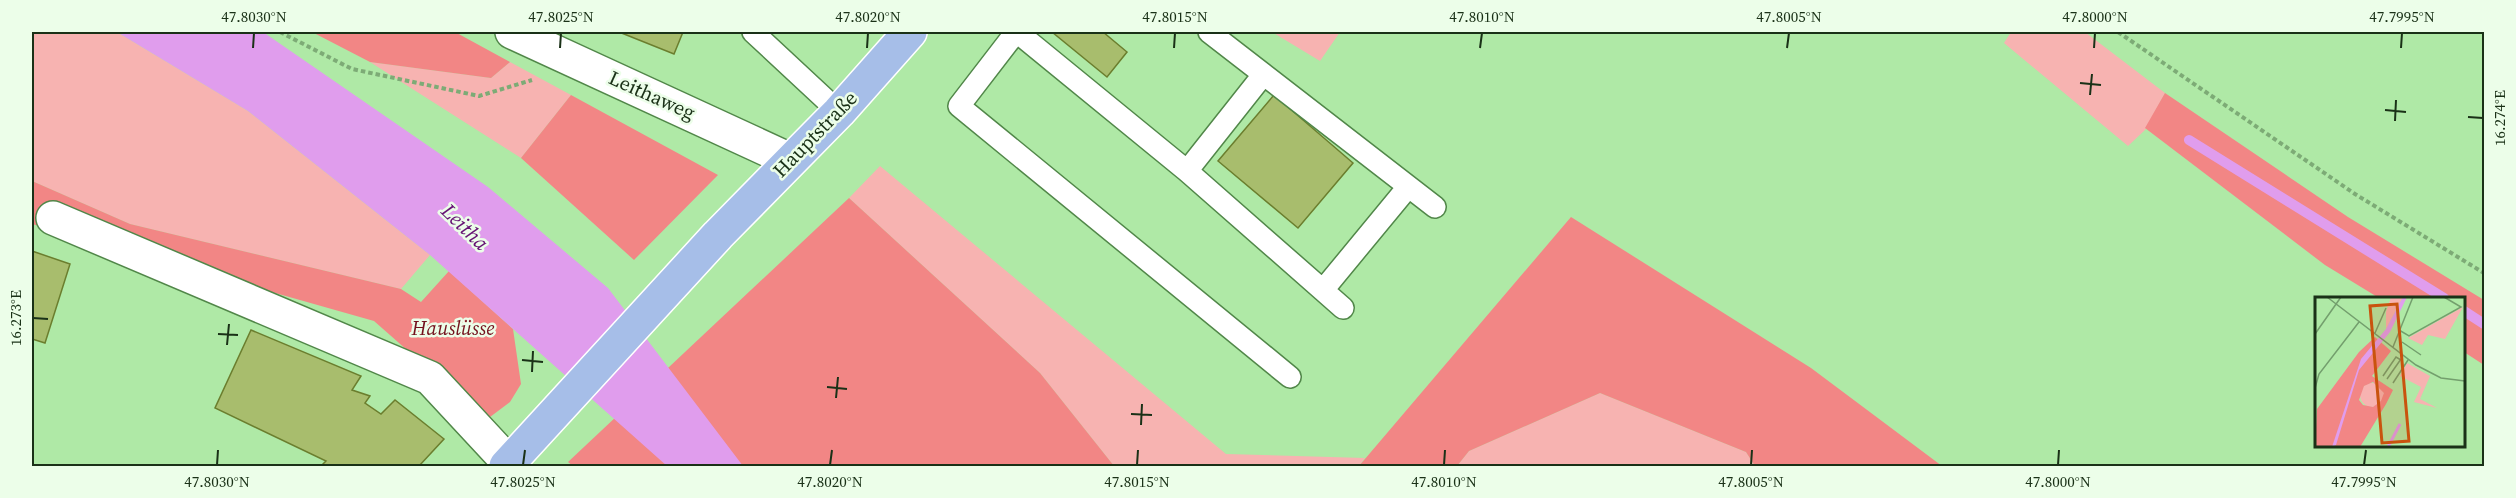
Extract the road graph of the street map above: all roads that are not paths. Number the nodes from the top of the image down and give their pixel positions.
1 (512, 32) edge
2 (753, 32) edge
3 (910, 32) edge
4 (1017, 32) edge
5 (1209, 32) edge
6 (1263, 75) junction
7 (839, 112) junction
8 (790, 160) junction
9 (1187, 171) junction
10 (1408, 187) junction
11 (1435, 207) dead end
12 (53, 218) dead end
13 (1323, 290) junction
14 (1343, 308) dead end
15 (1290, 377) dead end
16 (514, 458) edge

1 - 8 street, Leithaweg
2 - 7 lane
3 - 7 main road, Hauptstraße
4 - 9 lane
4 - 15 lane
5 - 6 lane
6 - 9 lane
6 - 10 lane
7 - 8 main road, Hauptstraße
8 - 16 main road, Hauptstraße
9 - 13 lane
10 - 11 lane
10 - 13 lane
12 - 16 street
13 - 14 lane

